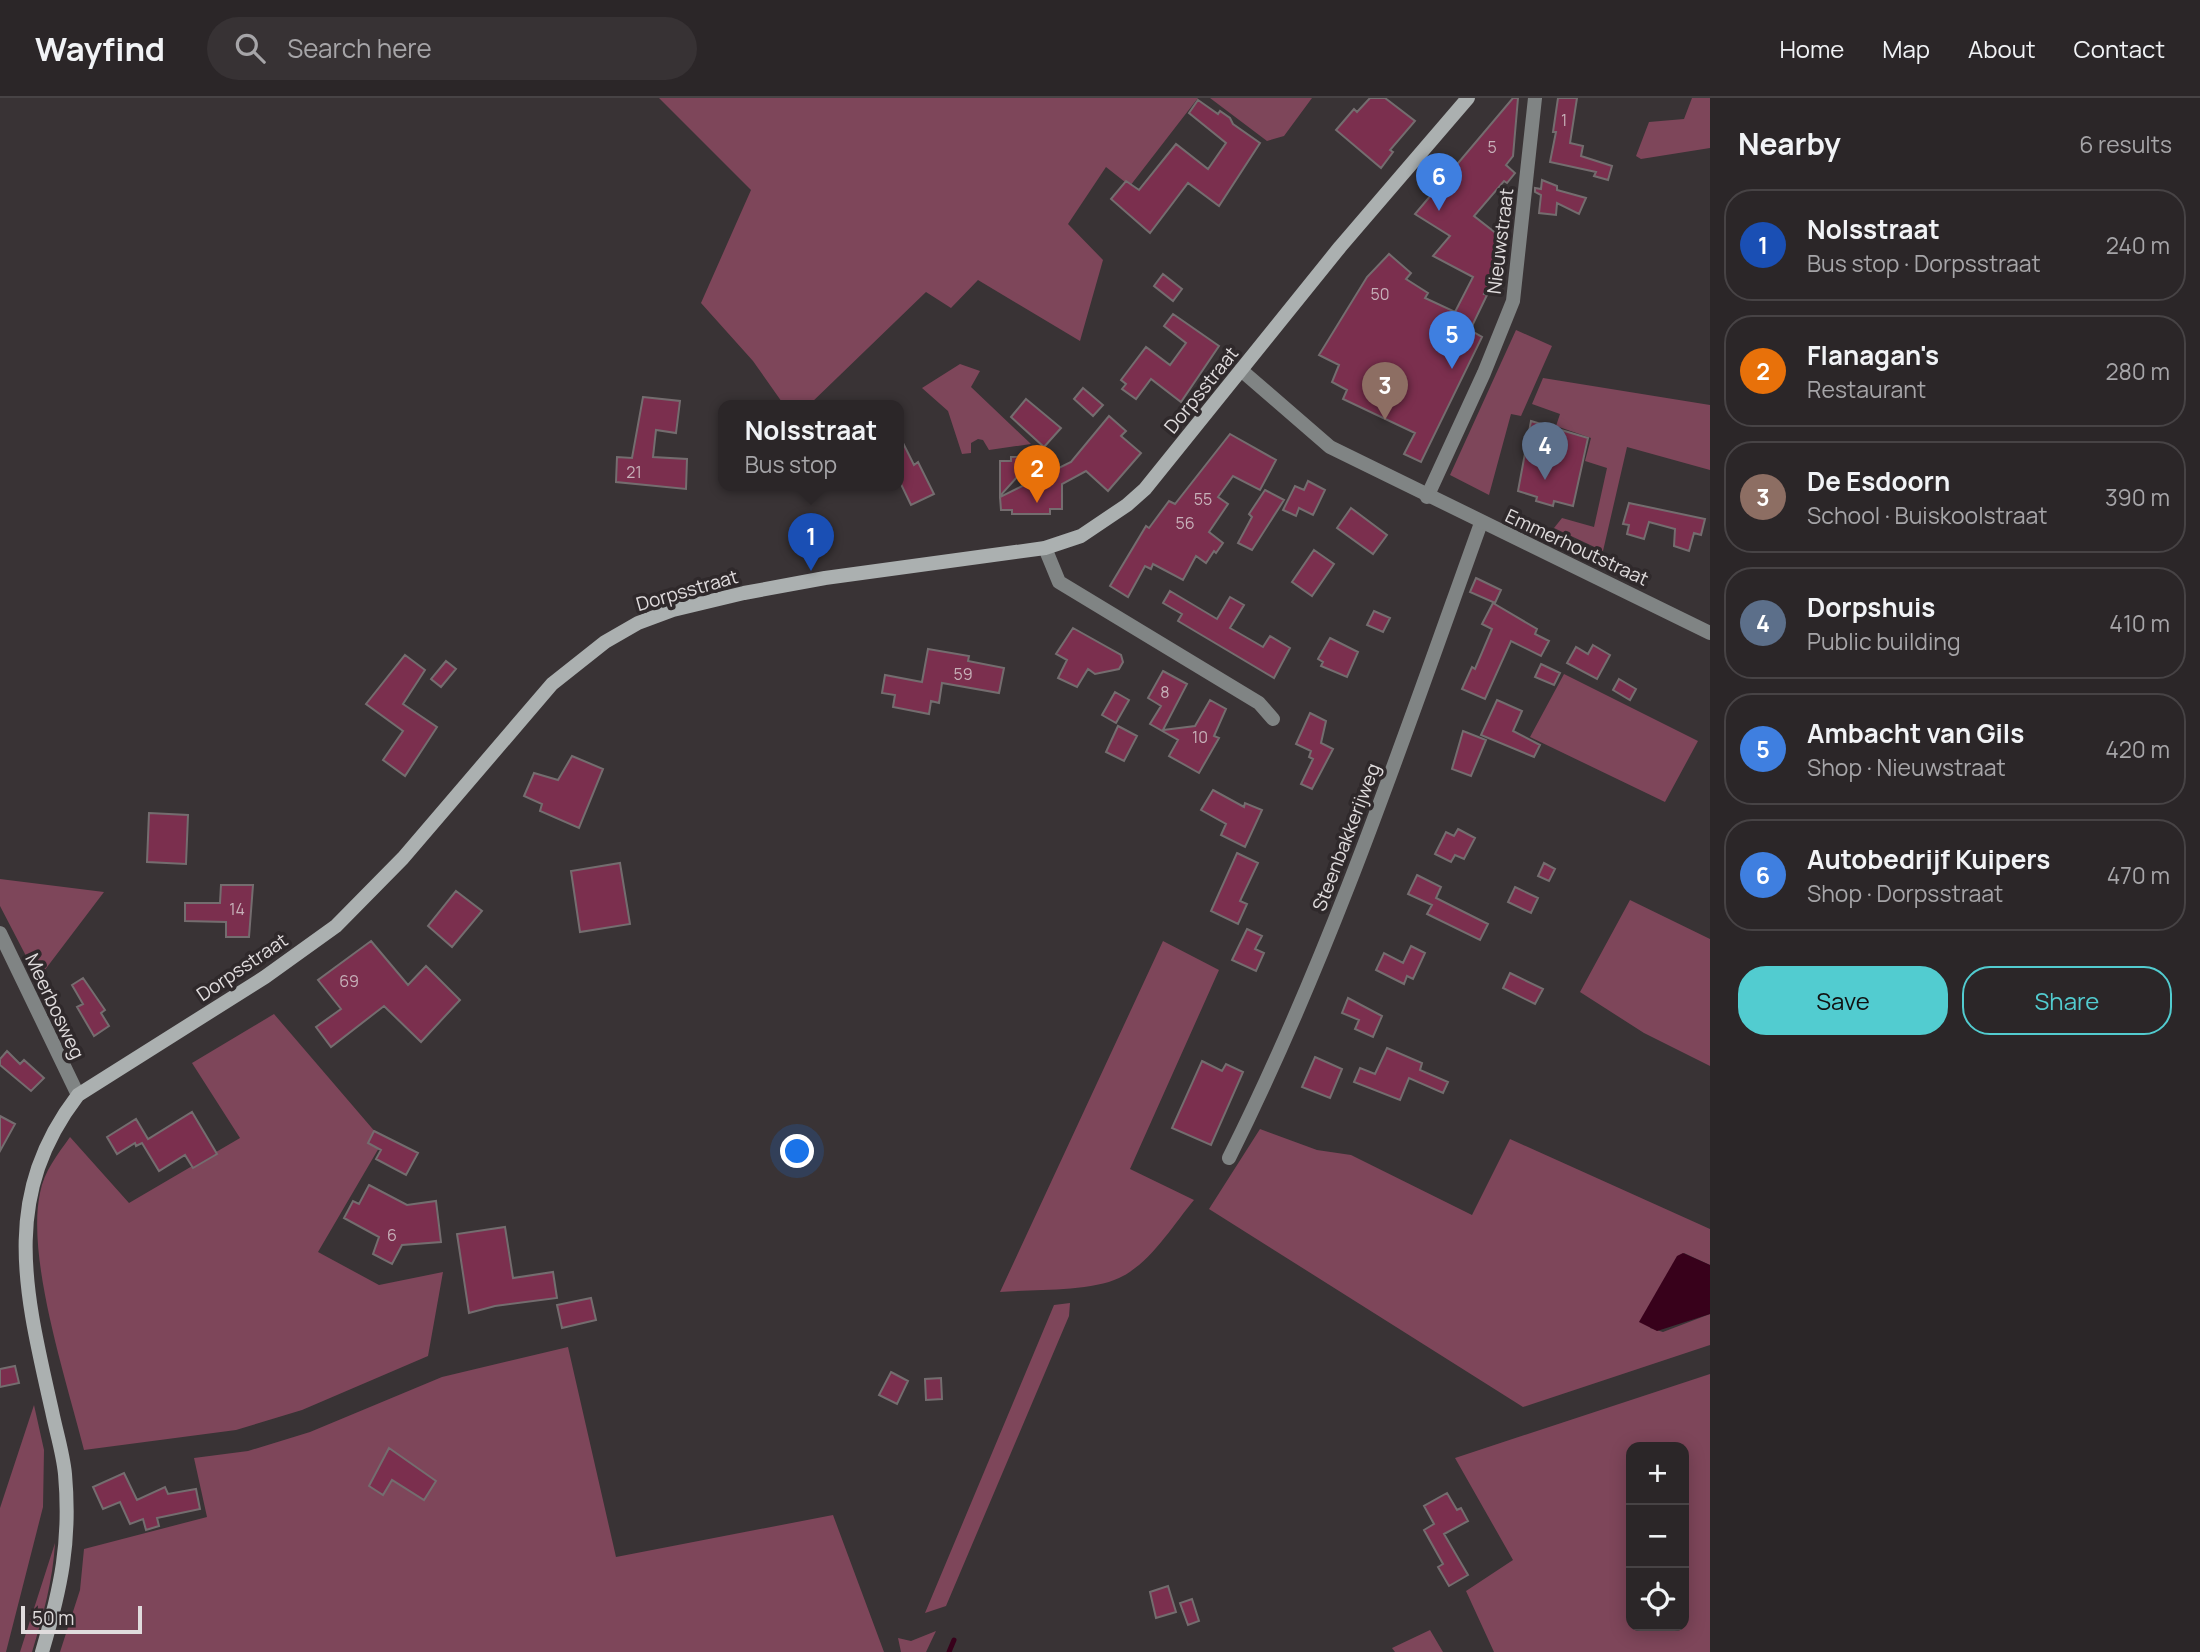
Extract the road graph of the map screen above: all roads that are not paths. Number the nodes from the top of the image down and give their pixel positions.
1 (1468, 98) edge
2 (1535, 98) edge
3 (1241, 370) junction
4 (1427, 497) junction
5 (1480, 523) junction
6 (1045, 548) junction
7 (1710, 633) edge
8 (1273, 719) dead end
9 (0, 933) edge
10 (78, 1095) junction
11 (1229, 1158) dead end
12 (42, 1652) edge

1 - 3 main road, Dorpsstraat
2 - 4 street, Nieuwstraat
3 - 4 street, Emmerhoutstraat
3 - 6 main road, Dorpsstraat
4 - 5 street, Emmerhoutstraat
5 - 7 street, Emmerhoutstraat
5 - 11 street, Steenbakkerijweg
6 - 8 street
6 - 10 main road, Dorpsstraat
9 - 10 street, Meerbosweg
10 - 12 main road, Dorpsstraat

